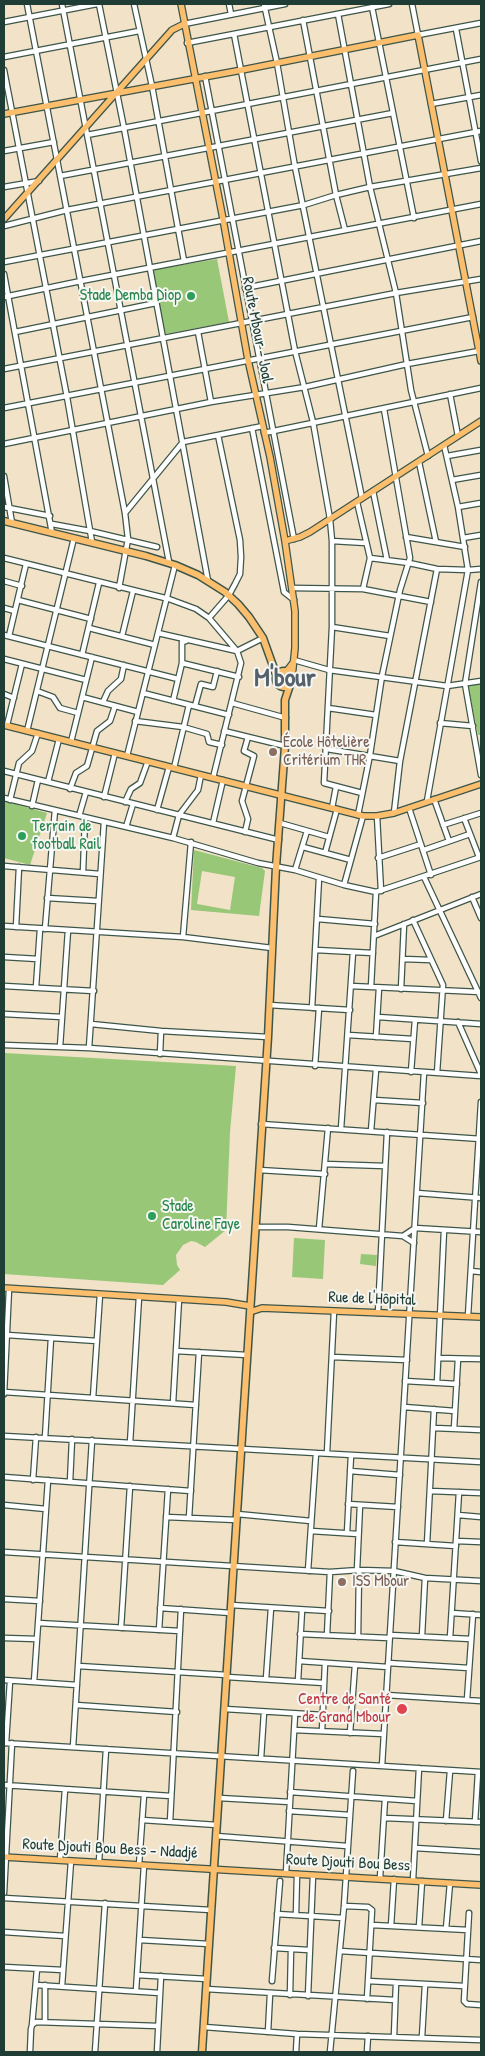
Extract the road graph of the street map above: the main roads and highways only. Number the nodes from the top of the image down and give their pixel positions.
1 (181, 4) edge
2 (184, 24) junction
3 (194, 78) junction
4 (116, 94) junction
5 (4, 114) edge
6 (4, 220) edge
7 (481, 362) edge
8 (481, 422) edge
9 (4, 521) edge
10 (284, 541) junction
11 (293, 662) junction
12 (281, 673) junction
13 (292, 677) junction
14 (290, 685) junction
15 (279, 686) junction
16 (285, 700) junction
17 (5, 725) edge
18 (481, 784) edge
19 (282, 795) junction
20 (6, 1288) edge
21 (250, 1307) junction
22 (481, 1317) edge
23 (5, 1857) edge
24 (214, 1869) junction
25 (481, 1884) edge
26 (202, 2052) edge

1 - 2 main road, Route Mbour - Joal
2 - 3 main road, Route Mbour - Joal
2 - 4 main road
3 - 4 main road
3 - 7 main road
3 - 10 main road, Route Mbour - Joal
4 - 5 main road
4 - 6 main road
8 - 10 main road
9 - 12 highway
10 - 11 main road, Route Mbour - Joal
11 - 12 main road
11 - 13 main road, Route Mbour - Joal
12 - 13 highway
12 - 15 highway
13 - 14 highway
14 - 15 highway
14 - 16 highway
15 - 16 highway
16 - 19 highway
17 - 19 main road
18 - 19 main road
19 - 21 highway
20 - 21 main road
21 - 22 main road, Rue de l'Hôpital
21 - 24 highway
23 - 24 main road, Route Djouti Bou Bess - Ndadjé
24 - 25 main road, Route Djouti Bou Bess
24 - 26 highway

